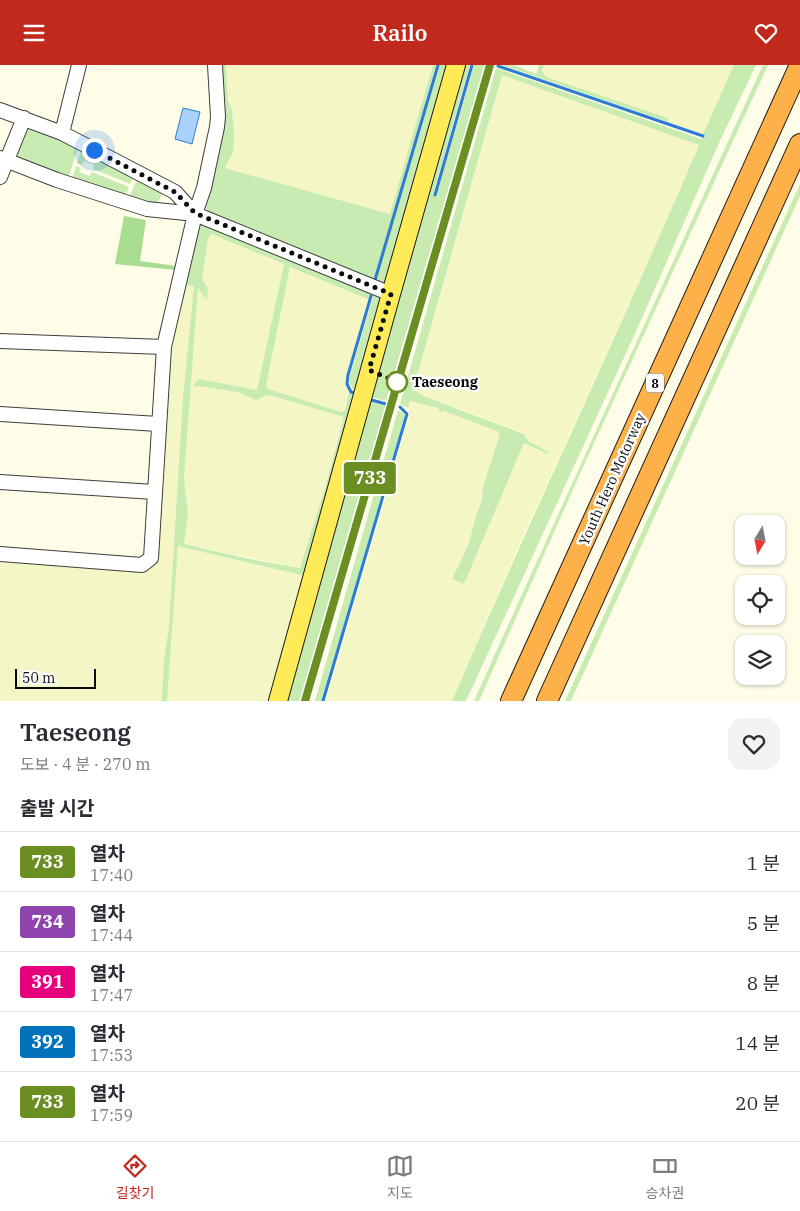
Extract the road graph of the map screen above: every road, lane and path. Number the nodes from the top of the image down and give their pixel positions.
1 (79, 65) edge
2 (216, 65) edge
3 (456, 65) edge
4 (800, 65) edge
5 (0, 110) edge
6 (24, 118) junction
7 (62, 133) junction
8 (800, 144) edge
9 (3, 159) edge
10 (0, 177) edge
11 (195, 213) junction
12 (391, 294) junction
13 (0, 341) edge
14 (164, 347) junction
15 (0, 414) edge
16 (158, 424) junction
17 (0, 483) edge
18 (154, 492) junction
19 (0, 555) edge
20 (278, 701) edge
21 (511, 701) edge
22 (547, 701) edge

1 - 7 street
2 - 11 street
3 - 12 main road
4 - 21 highway, Youth Hero Motorway / 8
5 - 6 street
6 - 7 street
6 - 9 street
7 - 11 street
8 - 22 highway
9 - 10 street
9 - 11 street
11 - 12 street
11 - 14 street
12 - 20 main road
13 - 14 street
14 - 16 street
15 - 16 street
16 - 18 street
17 - 18 street
18 - 19 street

